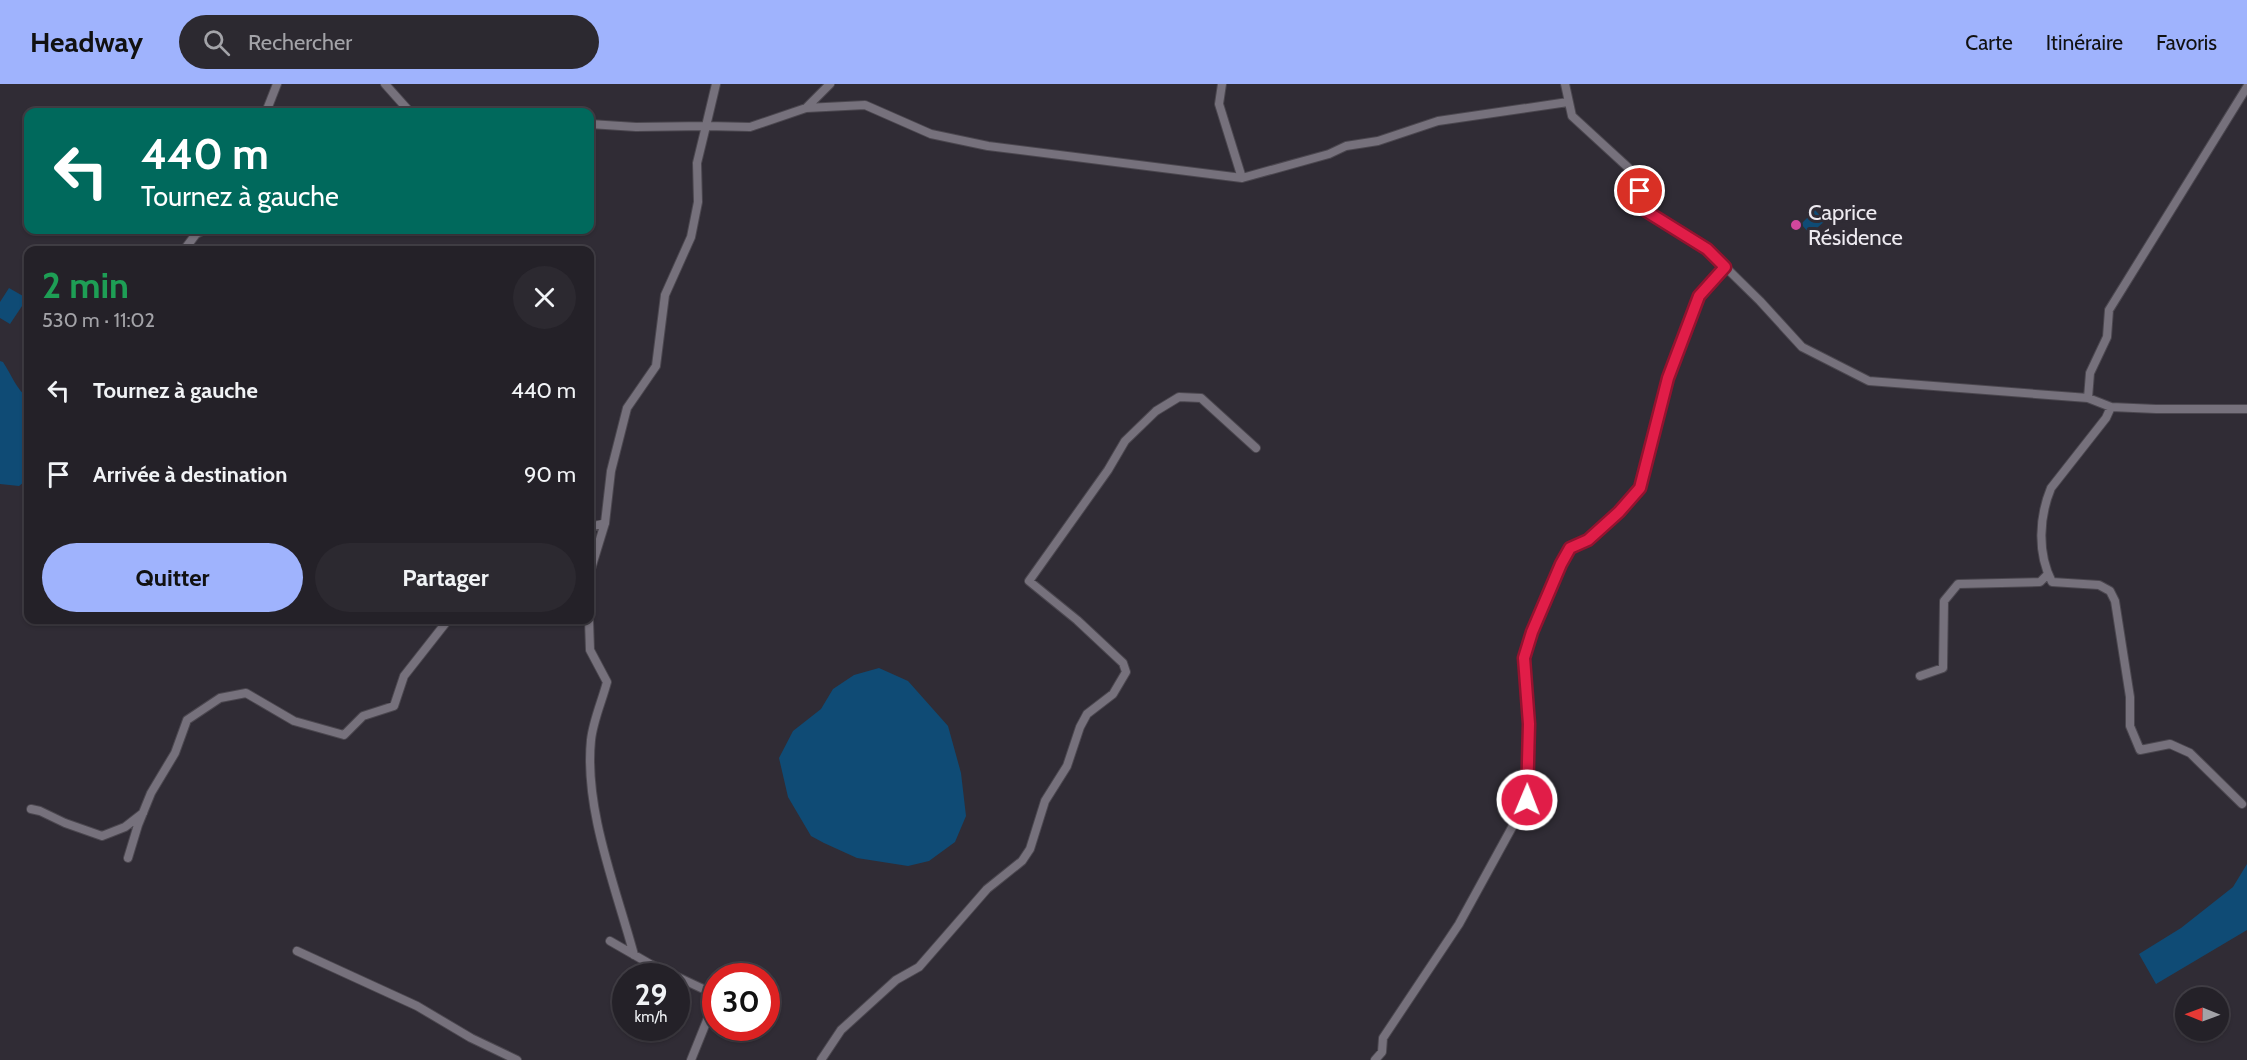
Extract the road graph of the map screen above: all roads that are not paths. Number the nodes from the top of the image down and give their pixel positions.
1 (277, 84) edge
2 (385, 84) edge
3 (716, 84) edge
4 (830, 84) edge
5 (1222, 84) edge
6 (1565, 84) edge
7 (2247, 87) edge
8 (1568, 102) junction
9 (268, 108) edge
10 (406, 108) edge
11 (806, 108) junction
12 (594, 124) edge
13 (706, 126) junction
14 (1242, 178) junction
15 (1725, 267) junction
16 (2088, 398) junction
17 (2111, 407) junction
18 (2247, 409) edge
19 (1256, 448) dead end
20 (605, 523) junction
21 (594, 526) edge
22 (594, 559) edge
23 (2048, 574) junction
24 (445, 624) edge
25 (589, 624) edge
26 (1920, 676) dead end
27 (2242, 804) dead end
28 (30, 809) dead end
29 (143, 813) junction
30 (128, 858) dead end
31 (610, 941) dead end
32 (297, 951) dead end
33 (634, 955) junction
34 (702, 990) edge
35 (702, 1032) edge
36 (517, 1060) edge
37 (691, 1060) edge
38 (821, 1060) edge
39 (1375, 1060) edge

1 - 9 street
2 - 10 street
3 - 13 street
4 - 11 street
5 - 14 street
6 - 8 street
7 - 16 street
8 - 14 street
8 - 15 street
11 - 13 street
11 - 14 street
12 - 13 street
13 - 20 street
15 - 16 street
15 - 39 street
16 - 17 street
17 - 18 street
17 - 23 street
19 - 38 street
20 - 21 street
20 - 22 street
23 - 26 street
23 - 27 street
24 - 29 street
25 - 33 street
28 - 29 street
29 - 30 street
31 - 33 street
32 - 36 street
33 - 34 street
35 - 37 street

